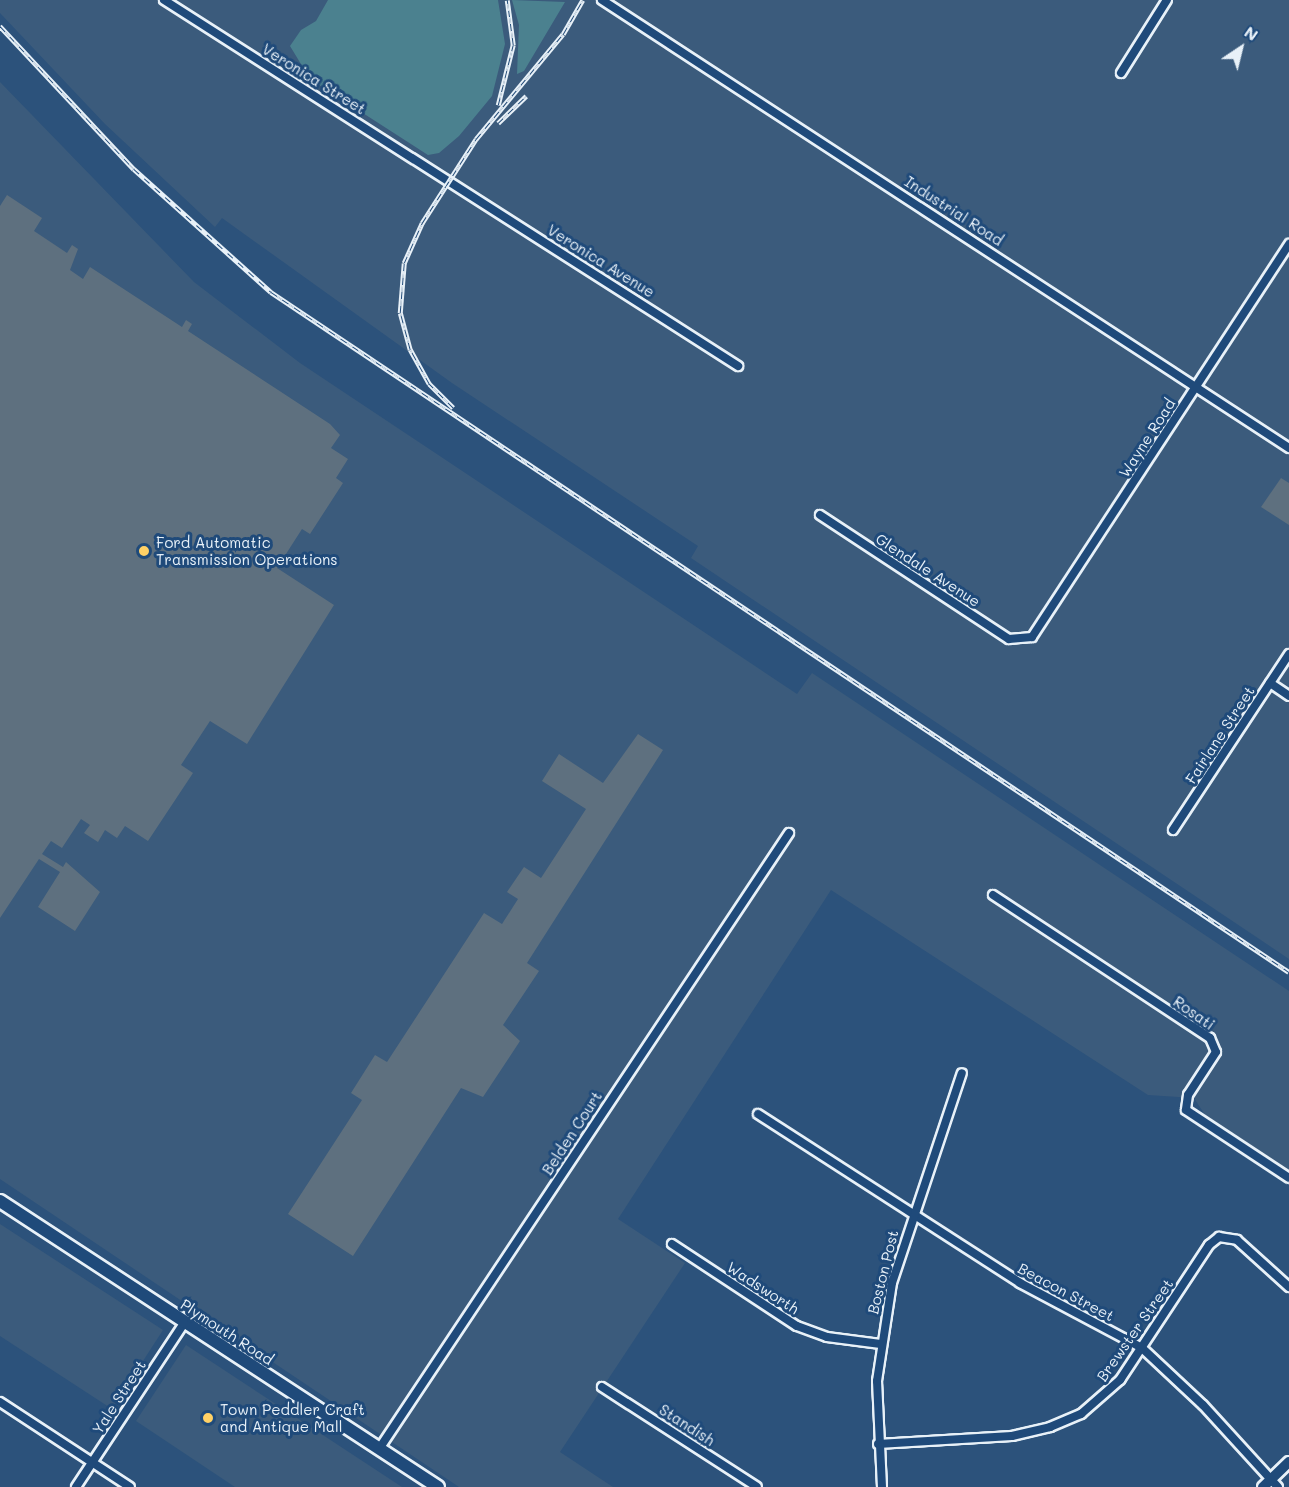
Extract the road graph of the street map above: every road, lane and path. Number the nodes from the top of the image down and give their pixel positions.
1 (164, 0) edge
2 (602, 0) edge
3 (1167, 0) edge
4 (1121, 73) dead end
5 (448, 180) joint
6 (1289, 244) edge
7 (738, 366) dead end
8 (1197, 387) junction
9 (1289, 448) edge
10 (820, 515) dead end
11 (1023, 641) joint
12 (1289, 654) edge
13 (1270, 683) junction
14 (1289, 696) edge
15 (1173, 830) dead end
16 (789, 833) dead end
17 (993, 896) dead end
18 (962, 1072) dead end
19 (758, 1114) dead end
20 (1289, 1178) edge
21 (0, 1201) edge
22 (912, 1215) junction
23 (672, 1244) dead end
24 (1289, 1287) edge
25 (185, 1322) junction
26 (881, 1344) junction
27 (1142, 1348) junction
28 (602, 1387) dead end
29 (0, 1402) edge
30 (878, 1444) junction
31 (379, 1449) junction
32 (93, 1462) junction
33 (1289, 1462) edge
34 (1270, 1484) edge
35 (76, 1487) edge
36 (130, 1487) edge
37 (438, 1487) edge
38 (757, 1487) edge
39 (882, 1487) edge

1 - 5 street, Veronica Street
2 - 8 street, Industrial Road
3 - 4 street
5 - 7 street, Veronica Avenue
6 - 8 street, Wayne Road
8 - 9 street, Industrial Road
8 - 11 street, Wayne Road
10 - 11 street, Glendale Avenue
12 - 13 street, Fairlane Street
13 - 14 street
13 - 15 street, Fairlane Street
16 - 31 street, Belden Court
17 - 20 street, Rosati
18 - 22 street, Boston Post
19 - 22 street, Beacon Street
21 - 25 main road, Plymouth Road
22 - 26 street, Boston Post
22 - 27 street, Beacon Street
23 - 26 street, Wadsworth
24 - 27 street, Brewster Street
25 - 31 main road, Plymouth Road
25 - 32 street, Yale Street
26 - 30 street, Boston Post
27 - 30 street, Brewster Street
27 - 34 street, Beacon Street
28 - 38 street, Standish
29 - 32 street
30 - 39 street, Boston Post
31 - 37 main road, Plymouth Road
32 - 35 street, Yale Street
32 - 36 street
33 - 34 street

